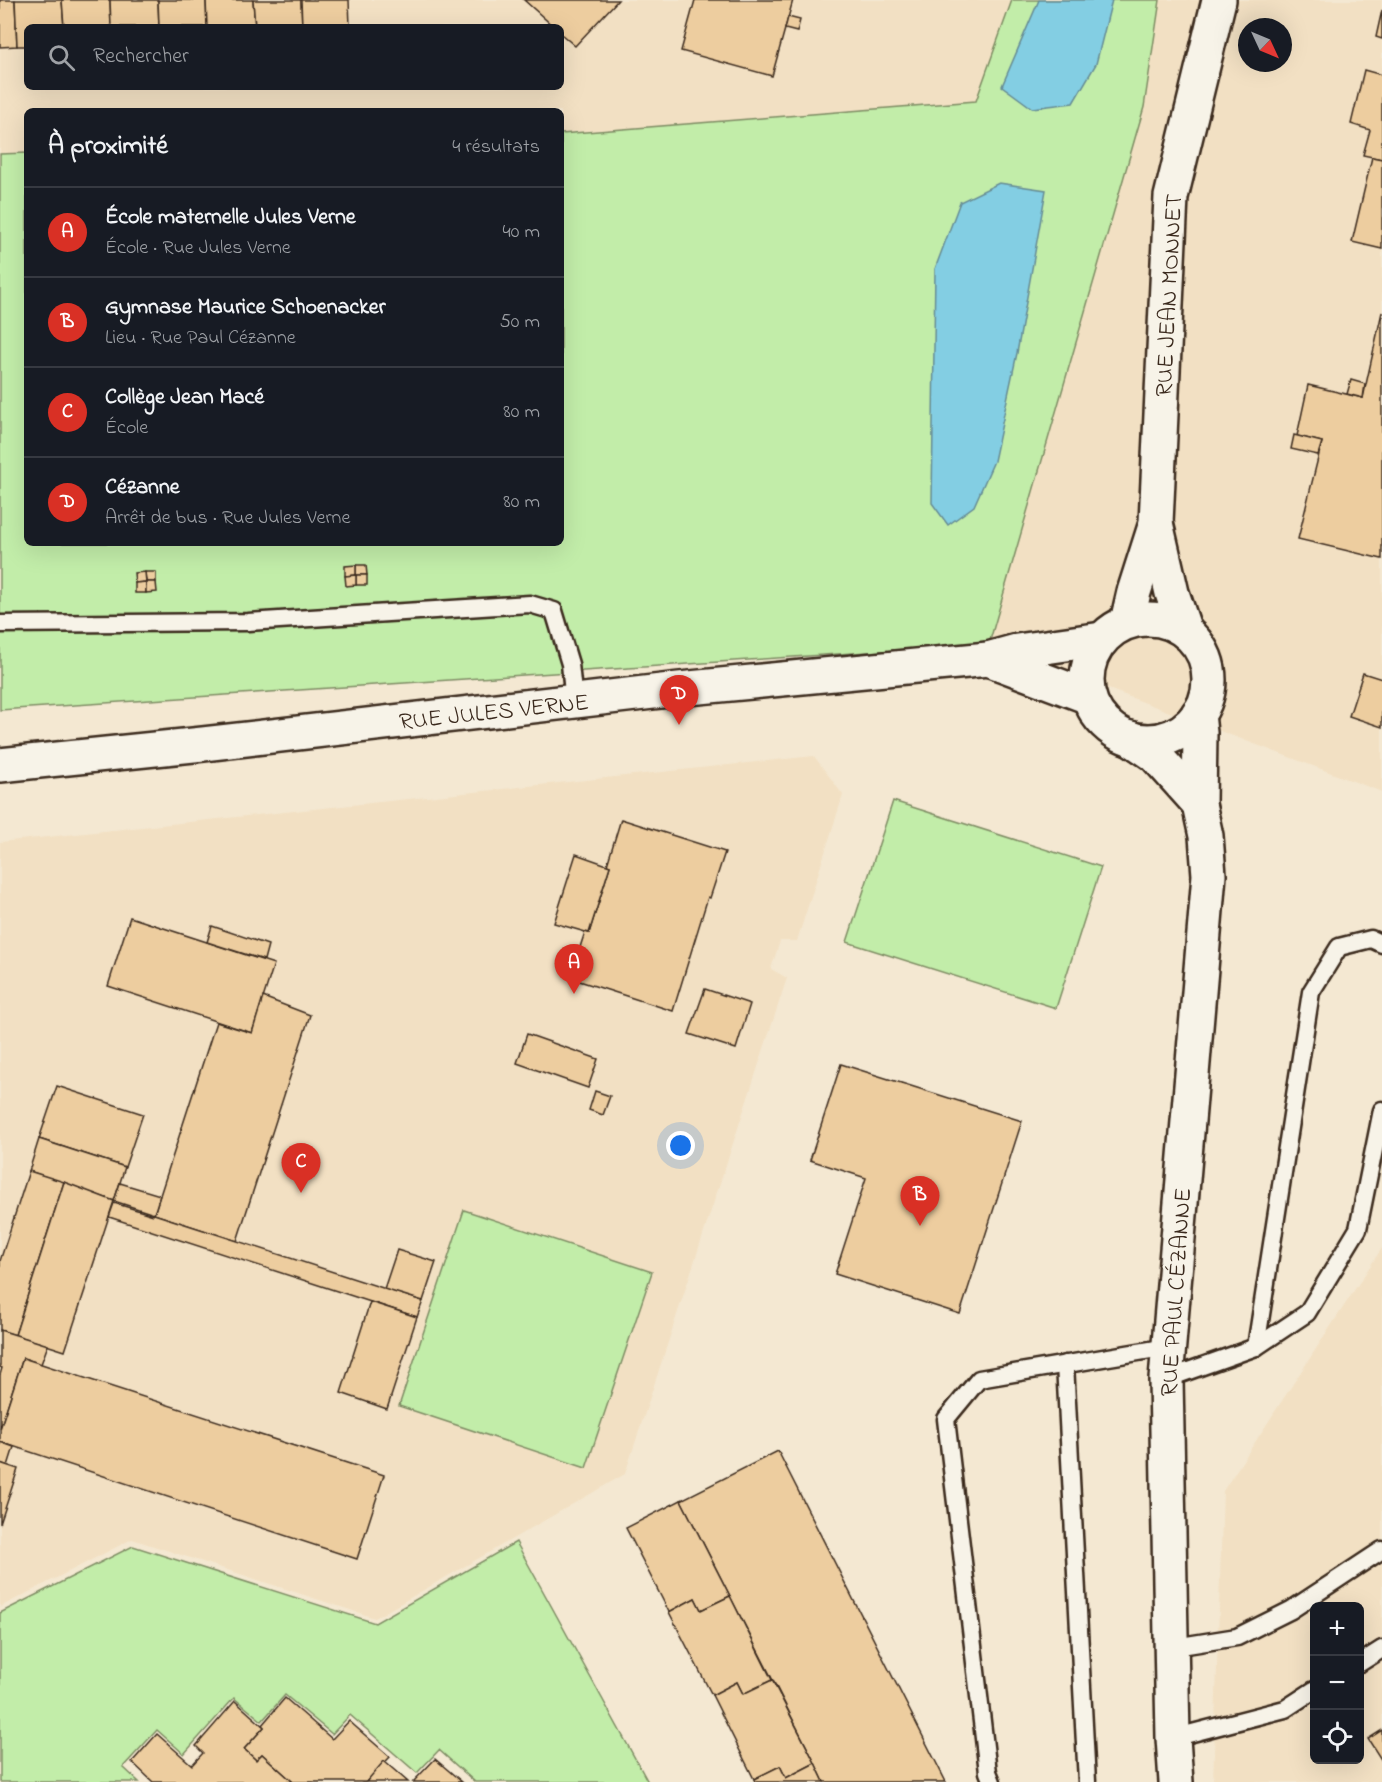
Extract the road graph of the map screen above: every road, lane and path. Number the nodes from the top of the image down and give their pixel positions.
1 (1219, 0) edge
2 (1156, 523) junction
3 (0, 624) edge
4 (1115, 631) junction
5 (1185, 631) junction
6 (987, 659) junction
7 (1089, 697) junction
8 (574, 702) junction
9 (1198, 714) junction
10 (1130, 738) junction
11 (0, 765) edge
12 (1198, 804) junction
13 (1382, 944) edge
14 (1382, 1110) edge
15 (1168, 1347) junction
16 (1256, 1347) junction
17 (1065, 1364) junction
18 (1166, 1379) junction
19 (1382, 1550) edge
20 (1171, 1645) junction
21 (1382, 1649) edge
22 (1364, 1660) edge
23 (1310, 1692) edge
24 (1173, 1738) junction
25 (992, 1782) edge
26 (1087, 1782) edge
27 (1176, 1782) edge

1 - 2 street, RUE JEAN MONNET
2 - 4 street, RUE JEAN MONNET
2 - 5 street, RUE JEAN MONNET
3 - 8 lane
4 - 5 street
4 - 6 street, RUE JULES VERNE
4 - 7 street
5 - 9 street
6 - 7 street, RUE JULES VERNE
6 - 8 street, RUE JULES VERNE
7 - 10 street
8 - 11 street, RUE JULES VERNE
9 - 10 street
9 - 12 street, RUE PAUL CÉZANNE
10 - 12 street, RUE PAUL CÉZANNE
12 - 15 street, RUE PAUL CÉZANNE
13 - 16 lane
14 - 16 lane
15 - 17 lane
15 - 18 street, RUE PAUL CÉZANNE
16 - 18 lane
17 - 25 lane
17 - 26 lane
18 - 20 street, RUE PAUL CÉZANNE
19 - 20 lane
20 - 24 street, RUE PAUL CÉZANNE
21 - 22 lane
23 - 24 lane
24 - 27 street, RUE PAUL CÉZANNE

